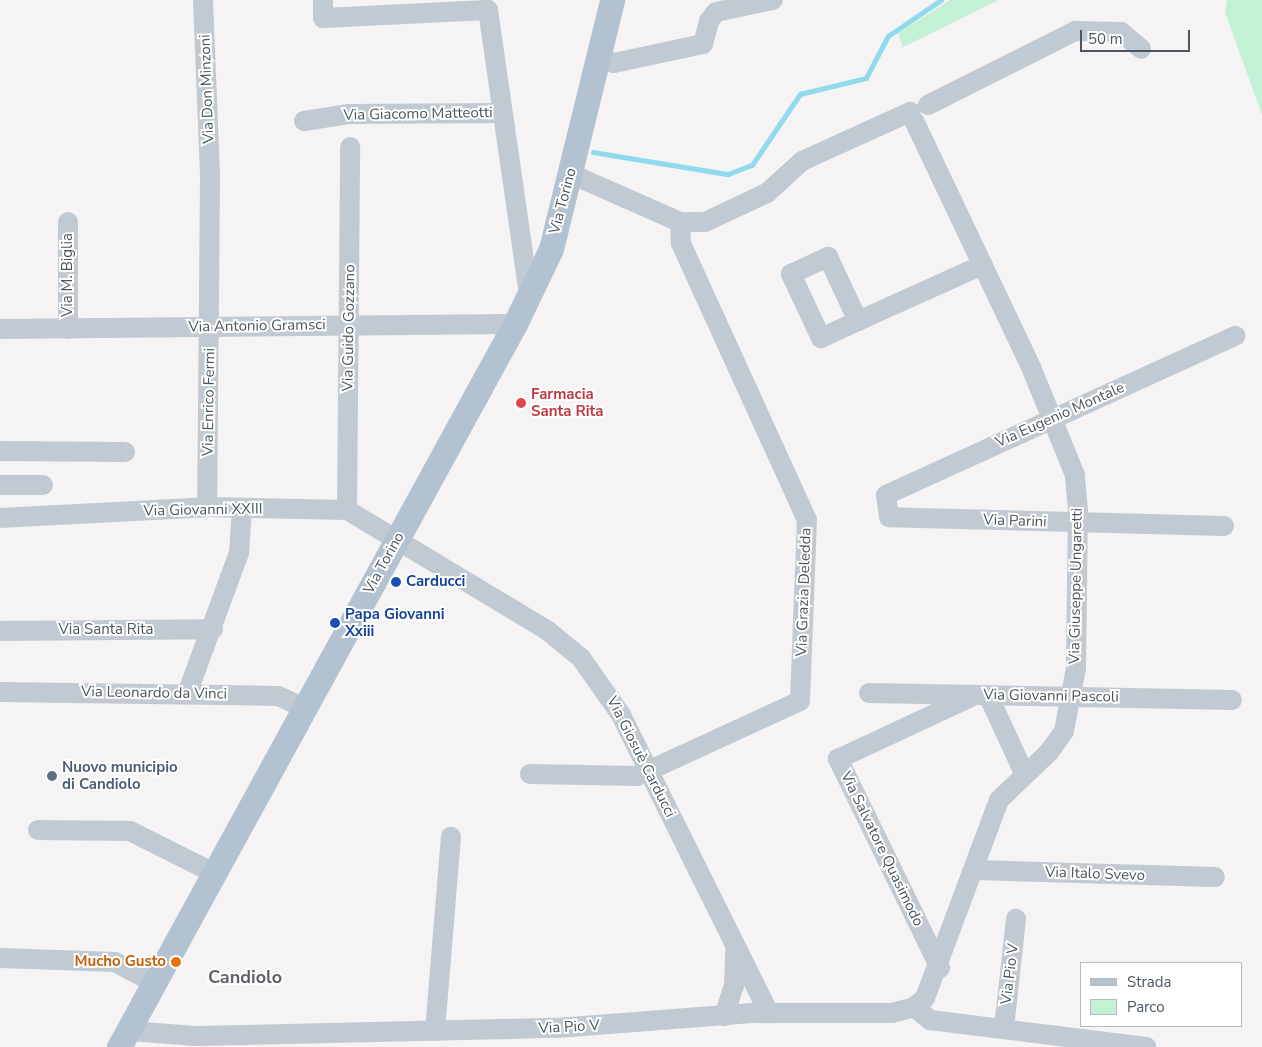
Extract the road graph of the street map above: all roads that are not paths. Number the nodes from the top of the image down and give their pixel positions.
1 (203, 0) edge
2 (323, 0) edge
3 (612, 0) edge
4 (773, 0) edge
5 (410, 7) edge
6 (1141, 49) dead end
7 (597, 59) junction
8 (502, 113) junction
9 (920, 115) junction
10 (304, 121) dead end
11 (350, 147) dead end
12 (571, 174) junction
13 (210, 178) joint
14 (68, 222) dead end
15 (680, 222) junction
16 (982, 265) junction
17 (529, 295) junction
18 (858, 321) dead end
19 (350, 324) junction
20 (515, 324) junction
21 (210, 327) junction
22 (0, 329) edge
23 (68, 329) junction
24 (1234, 336) dead end
25 (1052, 419) junction
26 (0, 451) edge
27 (125, 452) dead end
28 (0, 485) edge
29 (43, 485) dead end
30 (886, 495) joint
31 (207, 507) junction
32 (242, 508) junction
33 (347, 510) junction
34 (0, 518) edge
35 (1078, 522) junction
36 (1224, 526) dead end
37 (396, 542) junction
38 (213, 629) junction
39 (0, 631) edge
40 (0, 692) edge
41 (869, 693) dead end
42 (187, 694) junction
43 (981, 695) junction
44 (1072, 697) junction
45 (1232, 700) dead end
46 (304, 708) junction
47 (651, 772) junction
48 (1024, 773) junction
49 (530, 774) dead end
50 (38, 830) dead end
51 (451, 837) dead end
52 (976, 870) junction
53 (212, 872) junction
54 (1215, 877) dead end
55 (1016, 919) dead end
56 (735, 950) junction
57 (0, 958) edge
58 (940, 968) junction
59 (154, 983) junction
60 (914, 1007) junction
61 (770, 1013) junction
62 (724, 1016) junction
63 (1004, 1028) junction
64 (435, 1031) junction
65 (124, 1039) edge
66 (469, 1039) edge
67 (1067, 1041) edge
68 (1146, 1047) edge

1 - 13 street, Via Don Minzoni
2 - 5 street, Via Giacomo Matteotti
3 - 7 main road, Via Torino
4 - 7 street
5 - 8 street, Via Giacomo Matteotti
6 - 9 street
7 - 12 main road, Via Torino
8 - 10 street, Via Giacomo Matteotti
8 - 17 street, Via Giacomo Matteotti
9 - 15 street
9 - 16 street, Via Giuseppe Ungaretti
11 - 19 street, Via Guido Gozzano
12 - 15 street
12 - 17 main road, Via Torino
13 - 21 street, Via Enrico Fermi
14 - 23 street, Via M. Biglia
15 - 47 street, Via Grazia Deledda
16 - 18 street
16 - 25 street, Via Giuseppe Ungaretti
17 - 20 main road, Via Torino
19 - 20 street, Via Antonio Gramsci
19 - 21 street, Via Antonio Gramsci
19 - 33 street, Via Guido Gozzano
20 - 37 main road, Via Torino
21 - 23 street, Via Antonio Gramsci
21 - 31 street, Via Enrico Fermi
22 - 23 street, Via Antonio Gramsci
24 - 25 street, Via Eugenio Montale
25 - 30 street, Via Eugenio Montale
25 - 35 street, Via Giuseppe Ungaretti
26 - 27 street
28 - 29 street
30 - 35 street, Via Parini
31 - 32 street, Via Giovanni XXIII
31 - 34 street, Via Giovanni XXIII
32 - 33 street, Via Giovanni XXIII
32 - 38 street
33 - 37 street
35 - 36 street, Via Parini
35 - 44 street, Via Giuseppe Ungaretti
37 - 46 main road, Via Torino
37 - 47 street, Via Giosuè Carducci
38 - 39 street, Via Santa Rita
38 - 42 street
40 - 42 street, Via Leonardo da Vinci
41 - 43 street, Via Giovanni Pascoli
42 - 46 street, Via Leonardo da Vinci
43 - 44 street, Via Giovanni Pascoli
43 - 48 street
43 - 58 street, Via Salvatore Quasimodo
44 - 45 street, Via Giovanni Pascoli
44 - 48 street, Via Giuseppe Ungaretti
46 - 53 main road, Via Torino
47 - 49 street, Via Grazia Deledda
47 - 56 street, Via Giosuè Carducci
48 - 52 street, Via Giuseppe Ungaretti
50 - 53 street
51 - 64 street
52 - 54 street, Via Italo Svevo
52 - 58 street, Via Giuseppe Ungaretti
53 - 59 main road, Via Torino
55 - 63 street, Via Pio V
56 - 61 street, Via Giosuè Carducci
56 - 62 street, Via Giosuè Carducci
57 - 59 street
58 - 60 street, Via Giuseppe Ungaretti
59 - 65 main road, Via Torino
60 - 61 street, Via Pio V
60 - 63 street
61 - 62 street, Via Pio V
62 - 66 street, Via Pio V
63 - 67 street
64 - 65 street, Via Pio V
64 - 66 street, Via Pio V
67 - 68 street

